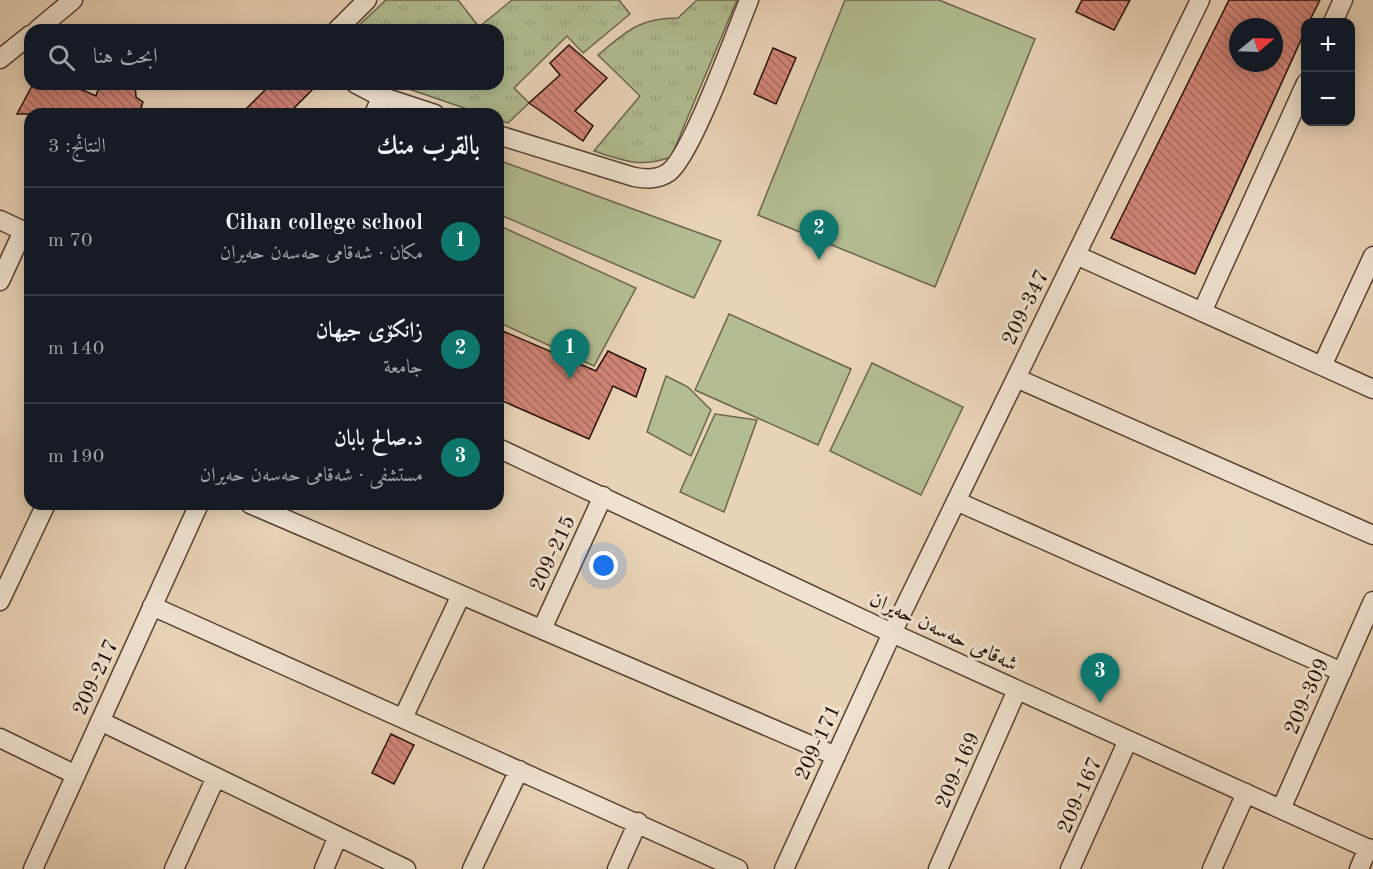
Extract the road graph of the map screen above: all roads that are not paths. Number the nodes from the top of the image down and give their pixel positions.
1 (367, 0) edge
2 (748, 0) edge
3 (1200, 0) edge
4 (1343, 0) edge
5 (66, 2) edge
6 (1335, 18) edge
7 (43, 24) edge
8 (343, 24) edge
9 (24, 40) edge
10 (0, 59) edge
11 (369, 90) edge
12 (1301, 92) edge
13 (382, 96) junction
14 (377, 108) edge
15 (417, 108) edge
16 (504, 137) edge
17 (0, 220) edge
18 (24, 231) edge
19 (24, 237) edge
20 (1076, 255) junction
21 (1373, 256) edge
22 (0, 281) edge
23 (1202, 312) junction
24 (1322, 366) junction
25 (1016, 378) junction
26 (1373, 389) edge
27 (504, 451) edge
28 (603, 496) junction
29 (956, 501) junction
30 (43, 510) edge
31 (196, 510) edge
32 (264, 510) edge
33 (1373, 535) edge
34 (461, 595) junction
35 (0, 601) edge
36 (1373, 601) edge
37 (152, 606) junction
38 (542, 629) junction
39 (892, 633) junction
40 (1342, 672) junction
41 (1017, 690) junction
42 (403, 718) junction
43 (100, 721) junction
44 (0, 738) edge
45 (1128, 740) junction
46 (836, 756) junction
47 (519, 770) junction
48 (76, 775) junction
49 (216, 777) junction
50 (1246, 793) junction
51 (1281, 809) junction
52 (638, 822) junction
53 (338, 836) junction
54 (1371, 849) edge
55 (33, 869) edge
56 (174, 869) edge
57 (324, 869) edge
58 (406, 869) edge
59 (472, 869) edge
60 (617, 869) edge
61 (738, 869) edge
62 (784, 869) edge
63 (938, 869) edge
64 (1070, 869) edge
65 (1212, 869) edge
66 (1359, 869) edge

1 - 8 street
2 - 16 street
3 - 20 street, 209-347
4 - 6 street
5 - 7 street
9 - 10 street
11 - 13 street
12 - 23 street
13 - 14 street
13 - 15 street
17 - 18 street
19 - 22 street
20 - 23 street
20 - 25 street, 209-347
21 - 24 street
23 - 24 street
24 - 26 street
25 - 29 street, 209-347
25 - 33 street
27 - 28 street, شەقامی حەسەن حەیران
28 - 38 street, 209-215
28 - 39 street, شەقامی حەسەن حەیران
29 - 39 street, 209-347
29 - 40 street
30 - 35 street
31 - 37 street, 209-217
32 - 34 street
34 - 38 street
34 - 42 street
36 - 40 street, 209-309
37 - 42 street
37 - 43 street, 209-217
38 - 46 street
39 - 41 street, شەقامی حەسەن حەیران
39 - 46 street, 209-171
40 - 51 street, 209-309
41 - 45 street, شەقامی حەسەن حەیران
41 - 63 street, 209-169
42 - 47 street
43 - 48 street, 209-217
43 - 49 street
44 - 48 street
45 - 50 street, شەقامی حەسەن حەیران
45 - 64 street, 209-167
46 - 62 street, 209-171
47 - 52 street
47 - 59 street
48 - 55 street, 209-217
49 - 53 street
49 - 56 street
50 - 51 street, شەقامی حەسەن حەیران
50 - 65 street
51 - 54 street, شەقامی حەسەن حەیران
52 - 60 street
52 - 61 street
53 - 57 street
53 - 58 street
54 - 66 street

